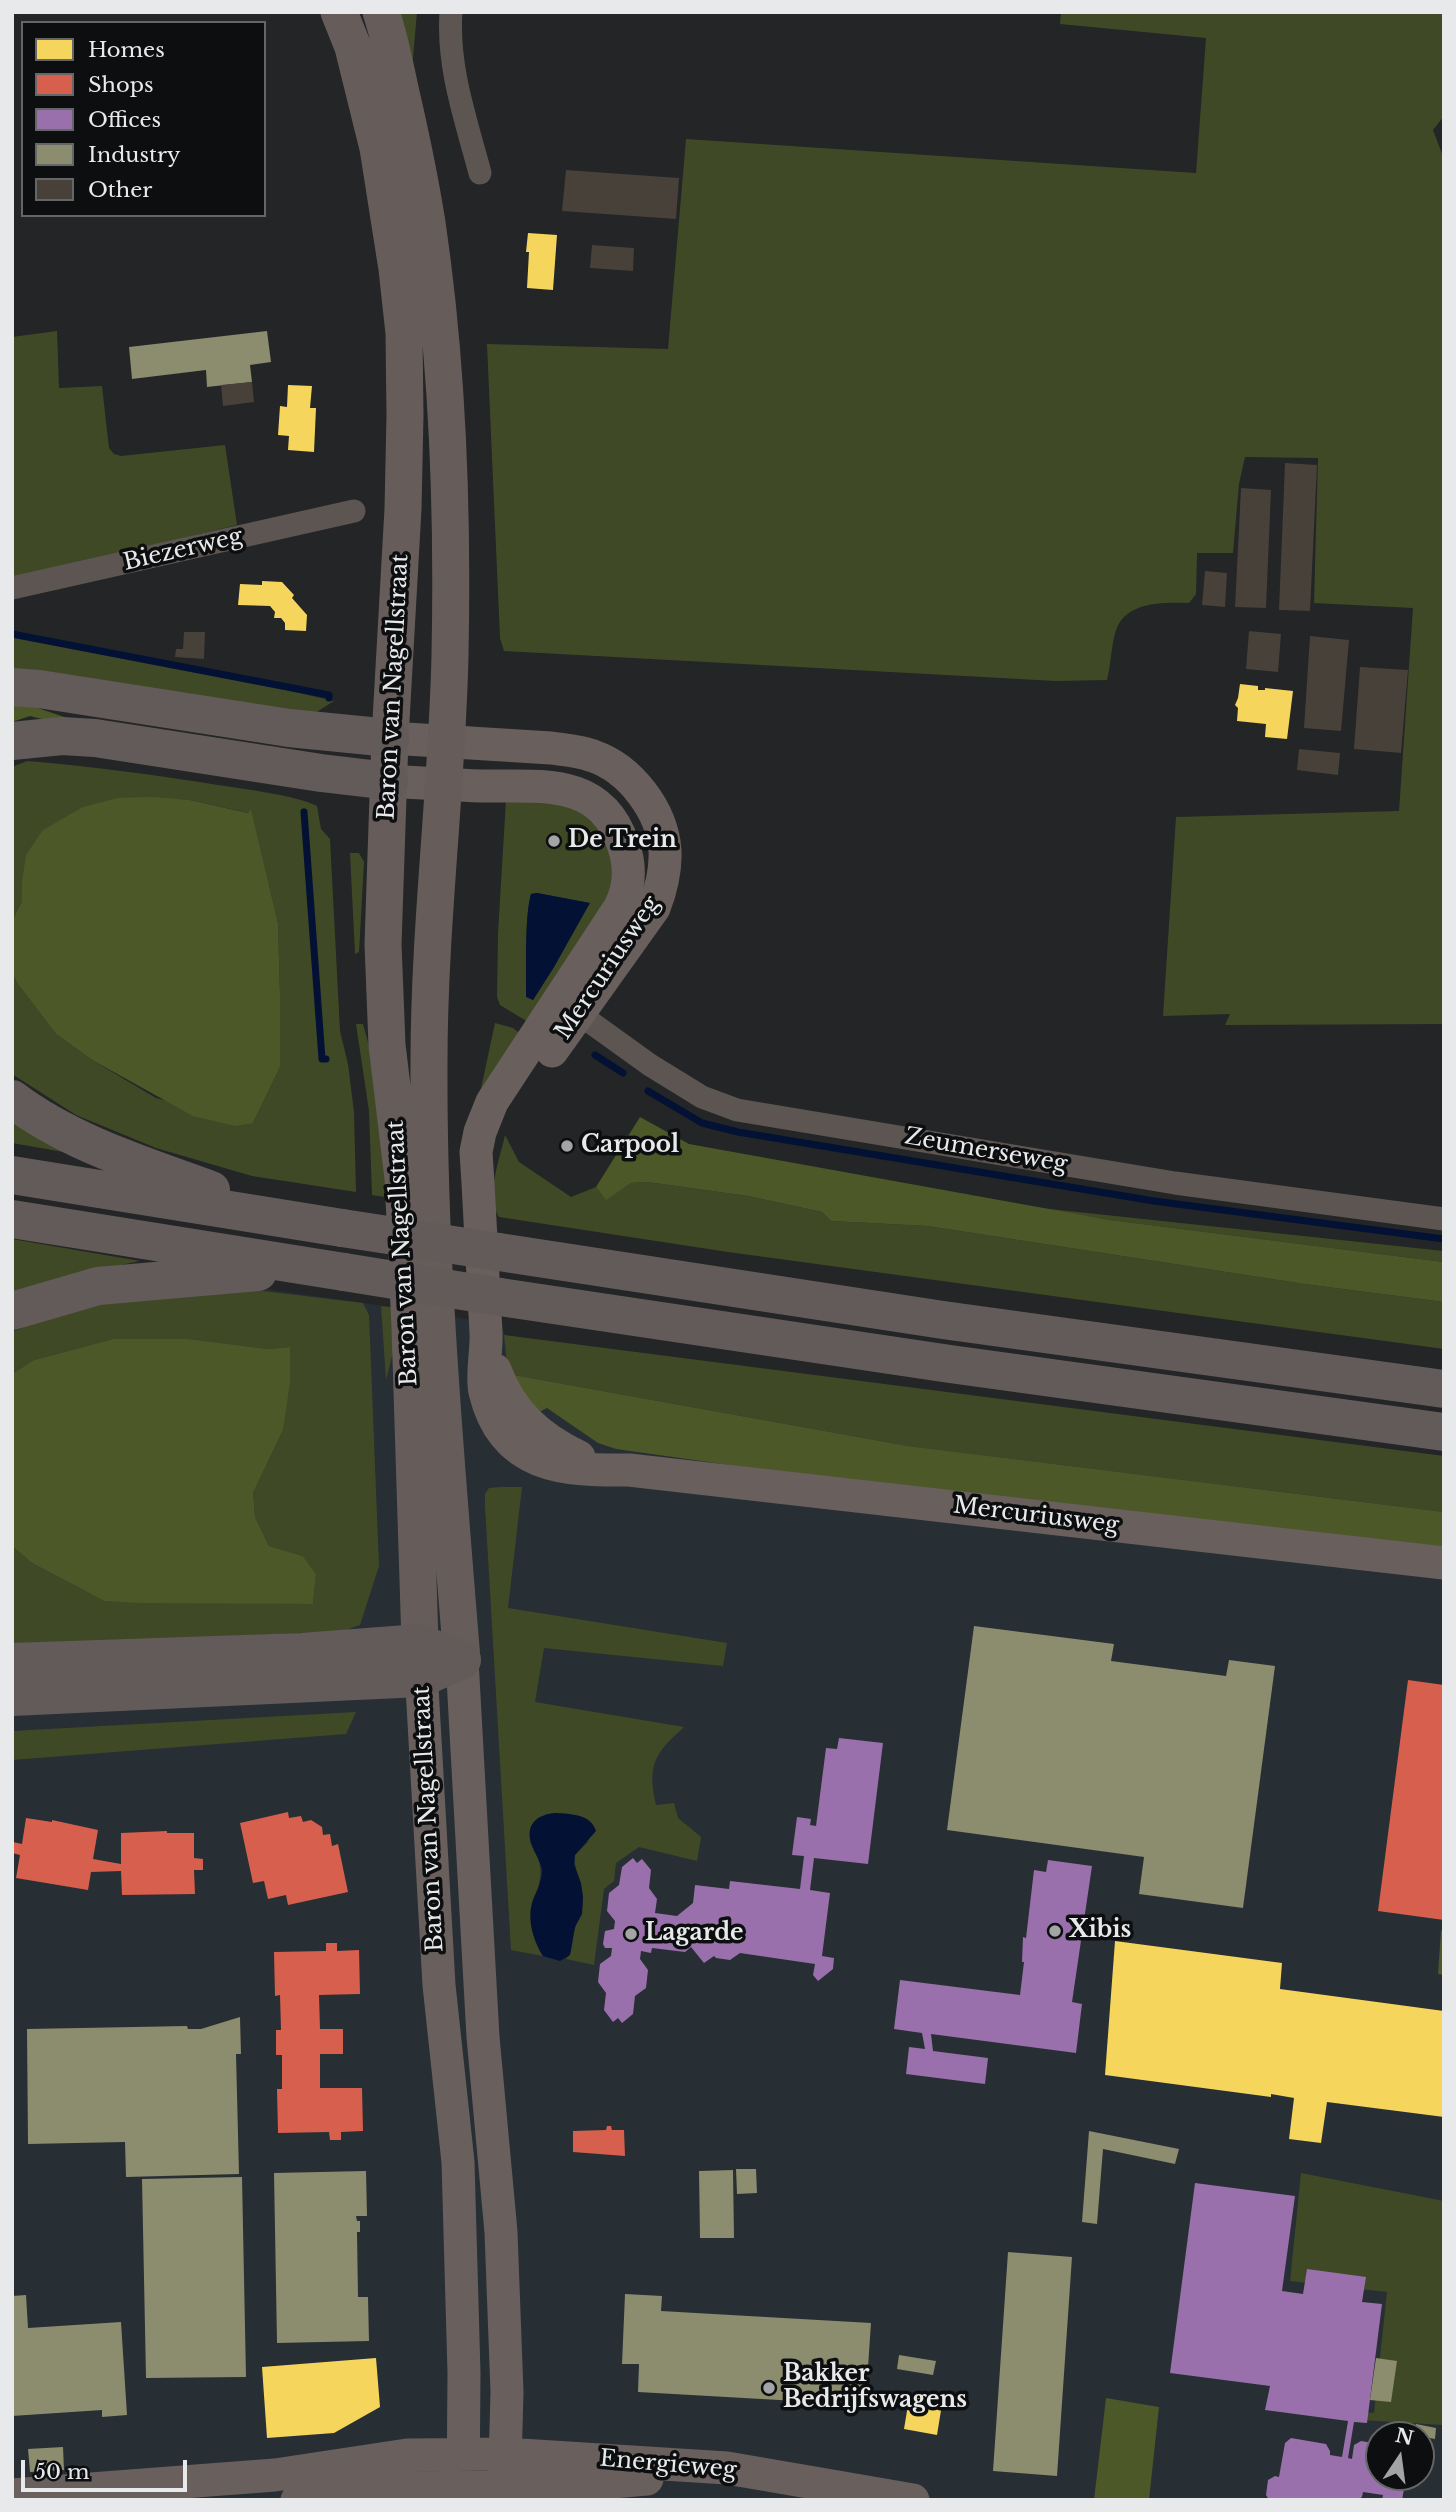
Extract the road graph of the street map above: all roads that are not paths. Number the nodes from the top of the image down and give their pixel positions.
1 (339, 12) edge
2 (381, 12) edge
3 (451, 12) edge
4 (480, 173) dead end
5 (354, 511) dead end
6 (12, 589) edge
7 (12, 687) edge
8 (390, 738) junction
9 (12, 741) edge
10 (445, 741) junction
11 (389, 781) junction
12 (443, 785) junction
13 (569, 1007) junction
14 (12, 1098) edge
15 (12, 1175) edge
16 (12, 1219) edge
17 (1444, 1219) edge
18 (299, 1221) junction
19 (326, 1269) junction
20 (12, 1311) edge
21 (1444, 1389) edge
22 (1444, 1432) edge
23 (1444, 1563) edge
24 (462, 1660) junction
25 (421, 1661) junction
26 (12, 1662) edge
27 (12, 1698) edge
28 (505, 2454) junction
29 (464, 2480) edge
30 (831, 2485) junction
31 (505, 2493) edge
32 (12, 2494) edge
33 (297, 2500) edge
34 (913, 2500) edge

1 - 8 main road, Baron van Nagellstraat
2 - 10 main road, Baron van Nagellstraat
3 - 4 street
5 - 6 street, Biezerweg
7 - 8 highway
8 - 10 street, Mercuriusweg
8 - 11 main road, Baron van Nagellstraat
9 - 11 highway
10 - 12 main road, Baron van Nagellstraat
10 - 13 street, Mercuriusweg
11 - 12 street, Mercuriusweg
11 - 25 main road, Baron van Nagellstraat
12 - 13 street, Mercuriusweg
12 - 24 main road, Baron van Nagellstraat
13 - 17 street, Zeumerseweg
13 - 23 street, Mercuriusweg
14 - 18 highway
15 - 18 highway
16 - 19 highway
18 - 21 highway, bridge
19 - 20 highway
19 - 22 highway, bridge
24 - 25 highway
24 - 28 street, Baron van Nagellstraat
25 - 26 highway
25 - 27 highway
25 - 29 street, Baron van Nagellstraat
28 - 29 street, Energieweg
28 - 30 street, Energieweg
28 - 31 street, Baron van Nagellstraat
29 - 31 street, Energieweg
29 - 32 street
29 - 33 street
30 - 31 street, Energieweg
30 - 34 street, Energieweg

